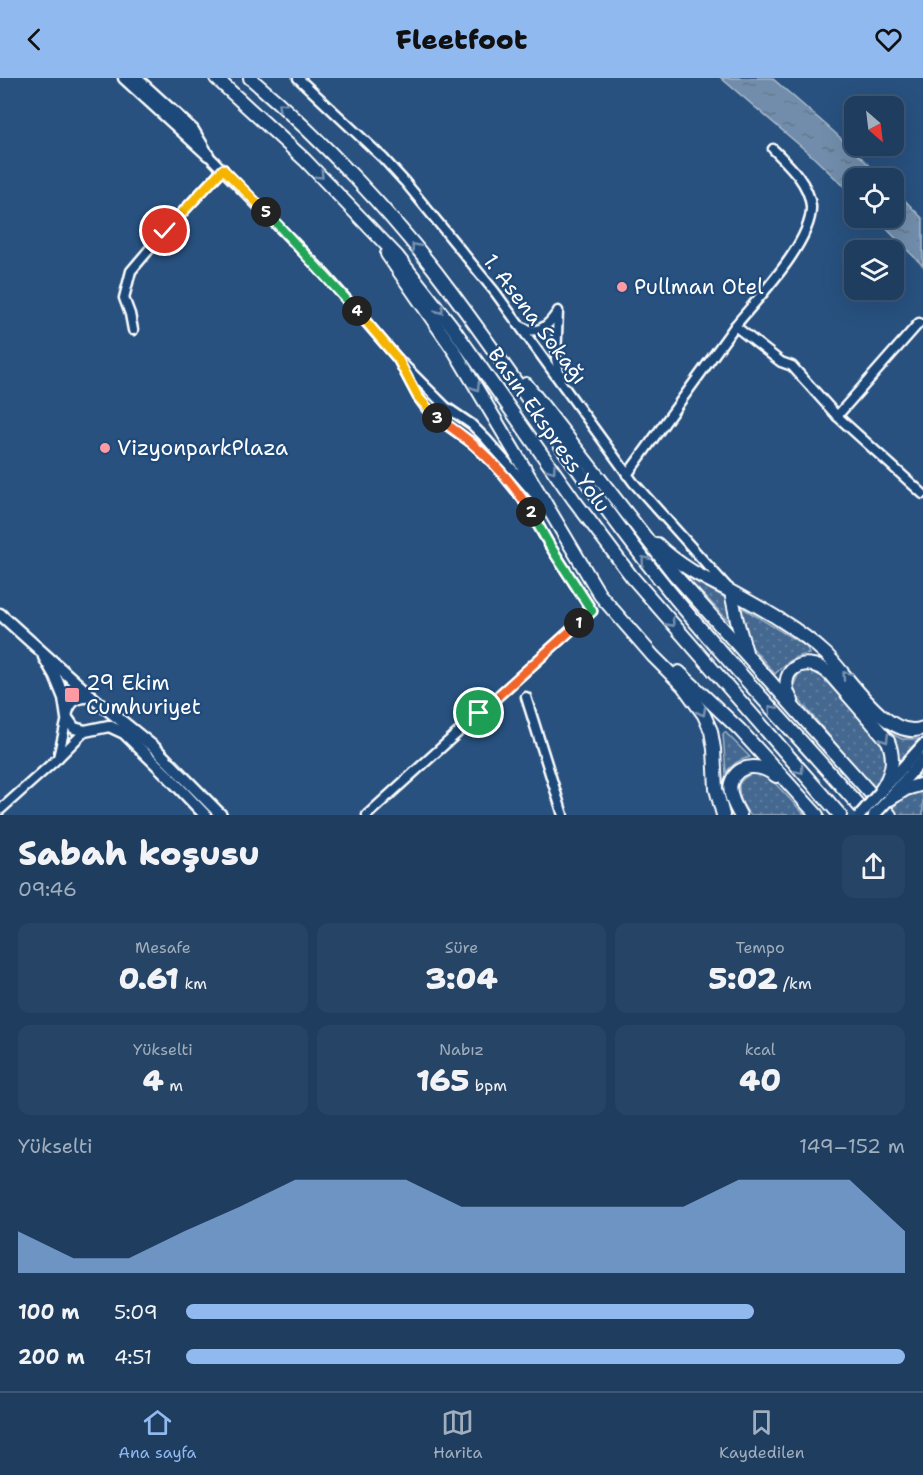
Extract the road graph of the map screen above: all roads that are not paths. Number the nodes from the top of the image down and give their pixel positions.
1 (124, 78) edge
2 (136, 78) edge
3 (216, 78) edge
4 (250, 78) edge
5 (298, 78) edge
6 (773, 149) dead end
7 (208, 155) junction
8 (223, 169) junction
9 (374, 234) junction
10 (452, 292) junction
11 (516, 322) junction
12 (919, 323) dead end
13 (735, 326) junction
14 (133, 330) dead end
15 (398, 359) junction
16 (563, 386) junction
17 (837, 416) junction
18 (627, 475) junction
19 (923, 494) edge
20 (626, 513) junction
21 (554, 518) junction
22 (731, 592) junction
23 (0, 614) edge
24 (636, 637) junction
25 (40, 650) junction
26 (748, 657) junction
27 (526, 697) dead end
28 (95, 700) junction
29 (67, 715) junction
30 (804, 720) junction
31 (923, 728) edge
32 (88, 731) junction
33 (923, 745) edge
34 (58, 758) junction
35 (923, 759) edge
36 (923, 784) edge
37 (884, 796) junction
38 (806, 801) junction
39 (0, 810) edge
40 (205, 815) edge
41 (221, 815) edge
42 (367, 815) edge
43 (563, 815) edge
44 (723, 815) edge
45 (740, 815) edge
46 (818, 815) edge
47 (840, 815) edge
48 (860, 815) edge
49 (867, 815) edge
50 (874, 815) edge
51 (890, 815) edge

1 - 7 main road
2 - 7 main road
3 -> 9 highway, Basın Ekspress Yolu
10 -> 4 highway, Basın Ekspress Yolu
5 - 11 street, 1. Asena Sokağı
6 - 13 street
7 - 8 street
8 - 14 street
8 - 15 street
9 -> 21 highway
9 -> 47 highway, Basın Ekspress Yolu
10 - 20 highway
49 -> 10 highway, Basın Ekspress Yolu
11 - 16 street, 1. Asena Sokağı
11 - 16 street
12 - 17 street
13 - 17 street
13 - 18 street
15 - 21 street
15 - 42 street
16 - 18 street, 1. Asena Sokağı
17 - 19 street
18 - 22 street, 1. Asena Sokağı
20 - 22 highway
20 - 26 highway
21 - 24 highway
22 - 26 highway
31 -> 22 highway
23 - 25 main road
24 - 38 highway
24 -> 44 highway
25 - 28 main road
25 - 29 main road
26 - 30 highway
27 - 43 street
28 - 29 main road
28 - 32 main road
28 - 41 main road
29 - 32 main road
29 - 34 street
30 -> 37 highway
30 - 51 highway
32 - 34 street
32 - 40 main road
33 - 37 main road
34 - 39 street
35 - 37 main road
36 - 37 highway
37 - 48 main road, bridge
37 - 50 main road, bridge
38 - 45 highway
38 - 46 highway

